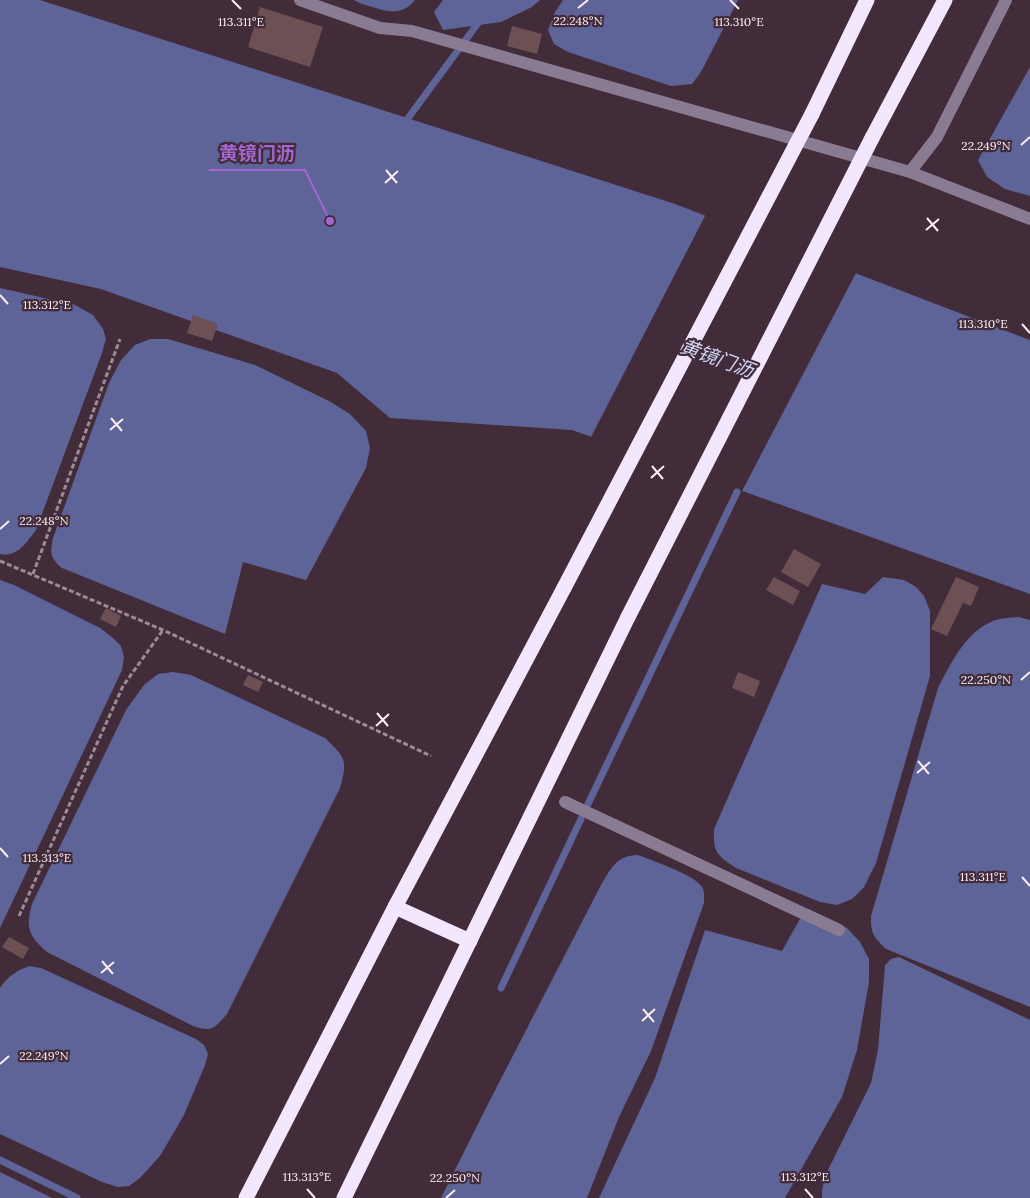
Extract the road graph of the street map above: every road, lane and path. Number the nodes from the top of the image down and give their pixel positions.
1 (300, 0) edge
2 (867, 0) edge
3 (945, 0) edge
4 (1006, 0) edge
5 (910, 172) junction
6 (1030, 219) edge
7 (120, 339) dead end
8 (0, 561) edge
9 (33, 574) junction
10 (163, 630) junction
11 (431, 756) dead end
12 (565, 802) dead end
13 (395, 907) junction
14 (19, 916) dead end
15 (839, 930) dead end
16 (470, 941) junction
17 (246, 1198) edge
18 (344, 1198) edge

1 - 5 street
2 - 13 highway, bridge
3 - 16 highway, bridge
4 - 5 street
5 - 6 street
7 - 9 path
8 - 9 path
9 - 10 path
10 - 11 path
10 - 14 path
12 - 15 street
13 - 16 highway
13 - 17 highway
16 - 18 highway

